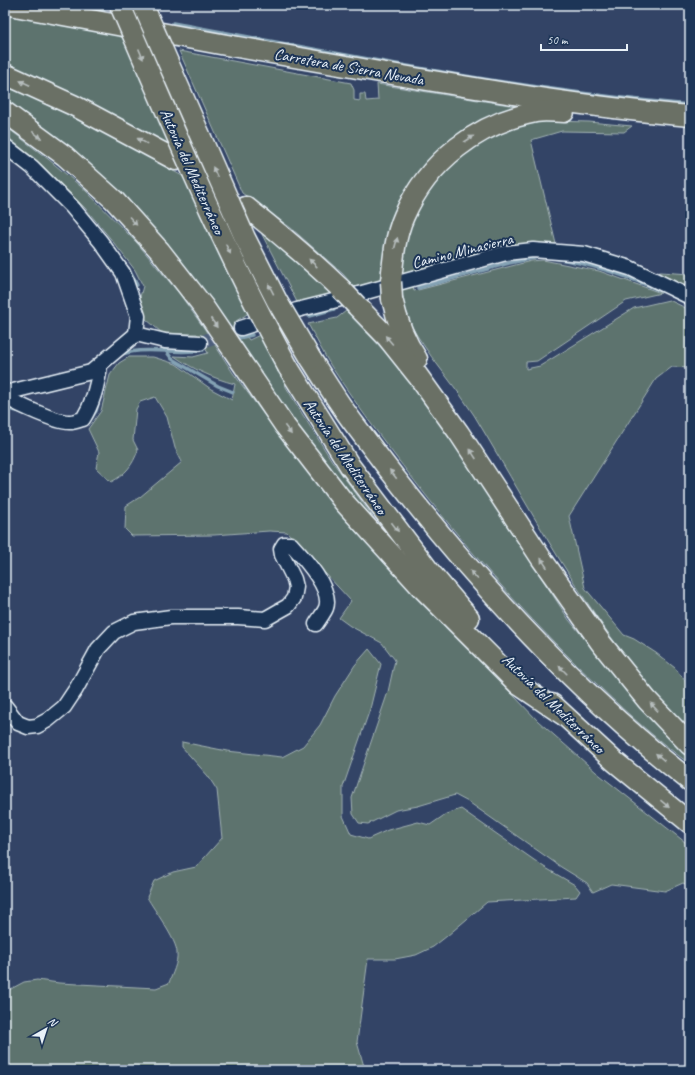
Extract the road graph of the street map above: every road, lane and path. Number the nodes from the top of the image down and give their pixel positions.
1 (9, 5) edge
2 (120, 5) edge
3 (143, 5) edge
4 (5, 74) edge
5 (605, 108) junction
6 (5, 112) edge
7 (690, 116) edge
8 (5, 146) edge
9 (176, 160) dead end
10 (246, 207) dead end
11 (690, 297) edge
12 (241, 328) tunnel mouth
13 (136, 334) junction
14 (200, 343) tunnel mouth
15 (100, 364) junction
16 (5, 393) edge
17 (5, 397) edge
18 (455, 427) junction
19 (316, 624) dead end
20 (5, 706) edge
21 (562, 714) junction
22 (690, 745) edge
23 (690, 781) edge
24 (690, 823) edge

1 - 5 highway, Carretera de Sierra Nevada
2 -> 21 highway, Autovía del Mediterráneo, bridge
23 -> 3 highway, Autovía del Mediterráneo, bridge
9 -> 4 highway
5 - 7 highway, Carretera de Sierra Nevada
18 -> 5 highway
6 -> 21 highway
8 - 13 street
18 -> 10 highway, bridge
11 - 12 street, Camino Minasierra
13 - 14 street
13 - 15 street
15 - 16 street
15 - 17 street
22 -> 18 highway
19 - 20 street
21 -> 24 highway, Autovía del Mediterráneo

